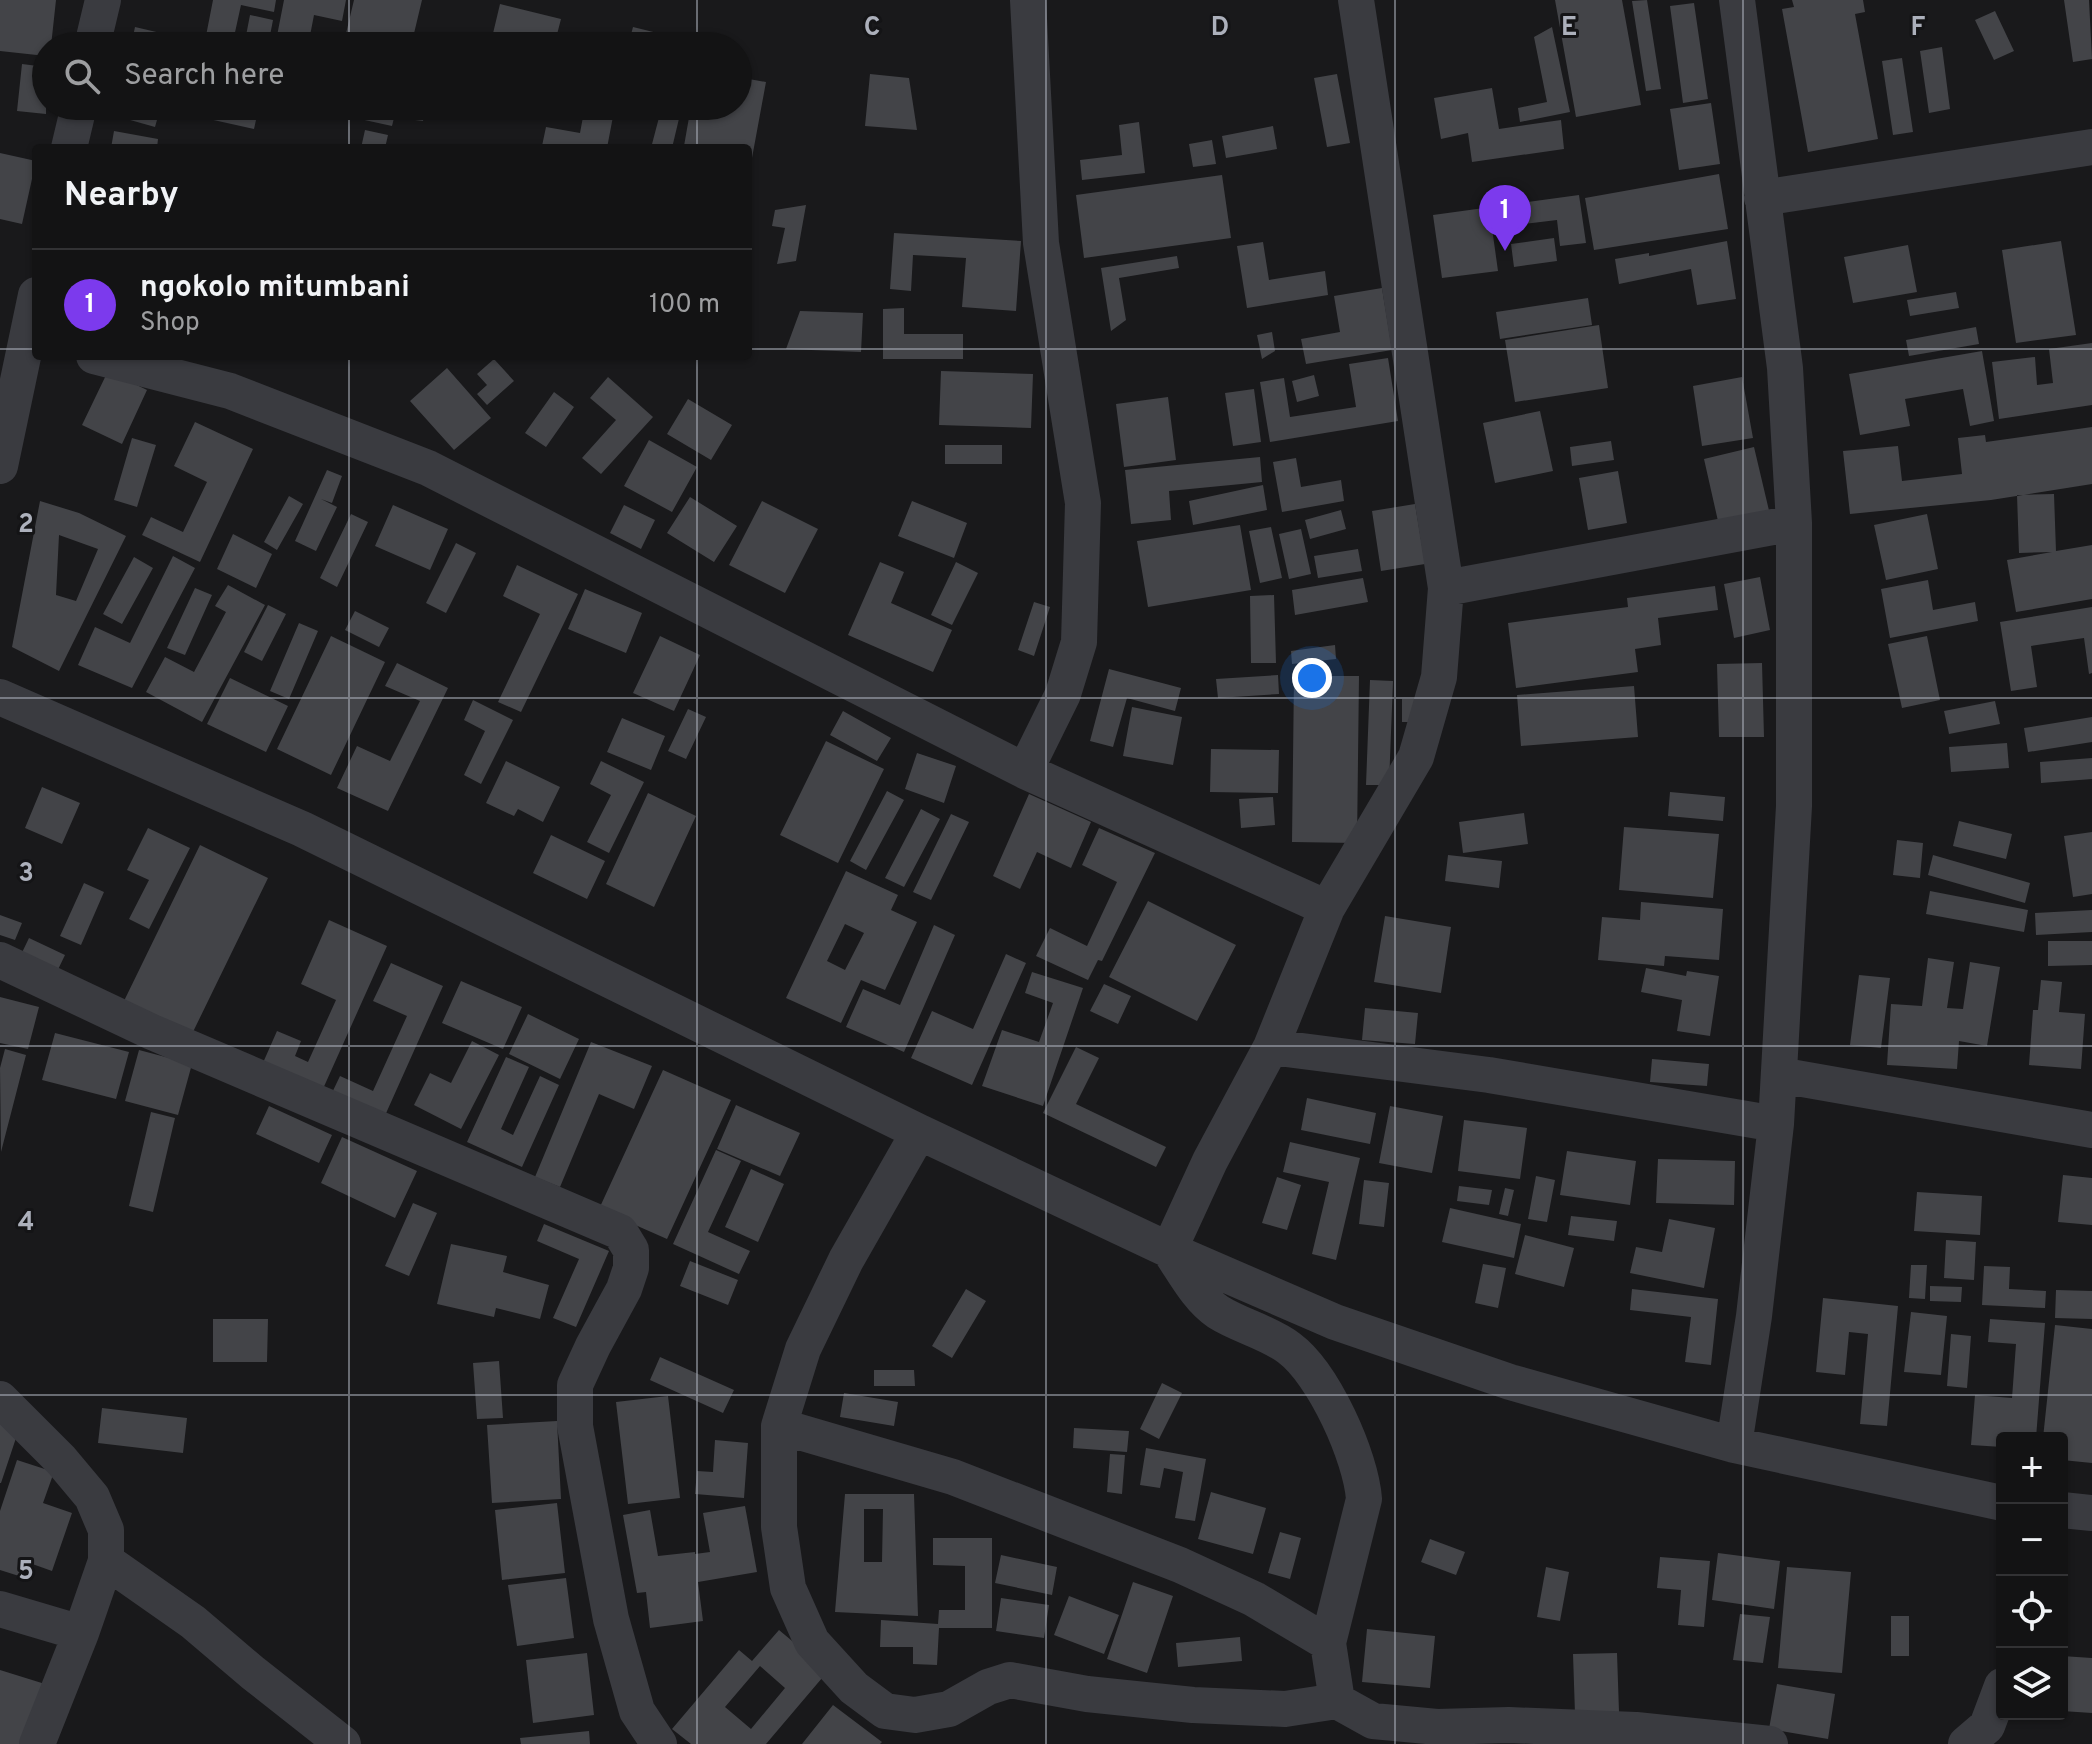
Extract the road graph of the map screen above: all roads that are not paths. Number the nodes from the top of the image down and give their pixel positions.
1 (103, 0) edge
2 (1028, 0) edge
3 (1356, 0) edge
4 (1737, 0) edge
5 (95, 32) edge
6 (76, 120) edge
7 (70, 144) edge
8 (2092, 147) edge
9 (1762, 198) junction
10 (31, 340) edge
11 (110, 360) edge
12 (0, 466) edge
13 (1794, 523) junction
14 (1446, 588) junction
15 (0, 697) edge
16 (1025, 771) junction
17 (1327, 908) junction
18 (0, 960) edge
19 (1271, 1047) junction
20 (1779, 1075) junction
21 (1776, 1124) junction
22 (2092, 1130) edge
23 (919, 1132) junction
24 (1169, 1250) junction
25 (0, 1399) edge
26 (779, 1426) junction
27 (1734, 1445) junction
28 (1996, 1502) edge
29 (2068, 1511) edge
30 (2092, 1513) edge
31 (106, 1561) junction
32 (0, 1609) edge
33 (81, 1633) junction
34 (1328, 1643) junction
35 (1337, 1701) junction
36 (1996, 1702) edge
37 (37, 1744) edge
38 (343, 1744) edge
39 (659, 1744) edge
40 (1770, 1744) edge
41 (1966, 1744) edge

1 - 5 street
2 - 16 street
3 - 14 street
4 - 9 street
6 - 7 street
8 - 9 street
9 - 13 street
10 - 12 street
11 - 16 street
13 - 14 street
13 - 20 street
14 - 17 street
15 - 23 street
16 - 17 street
17 - 19 street
18 - 39 street
19 - 21 street
19 - 24 street
20 - 21 street
20 - 22 street
21 - 27 street
23 - 24 street
23 - 26 street
24 - 27 street
24 - 34 street
25 - 31 street
26 - 34 street
26 - 35 street
27 - 28 street
29 - 30 street
31 - 33 street
31 - 38 street
32 - 33 street
33 - 37 street
34 - 35 street
35 - 40 street
36 - 41 street

